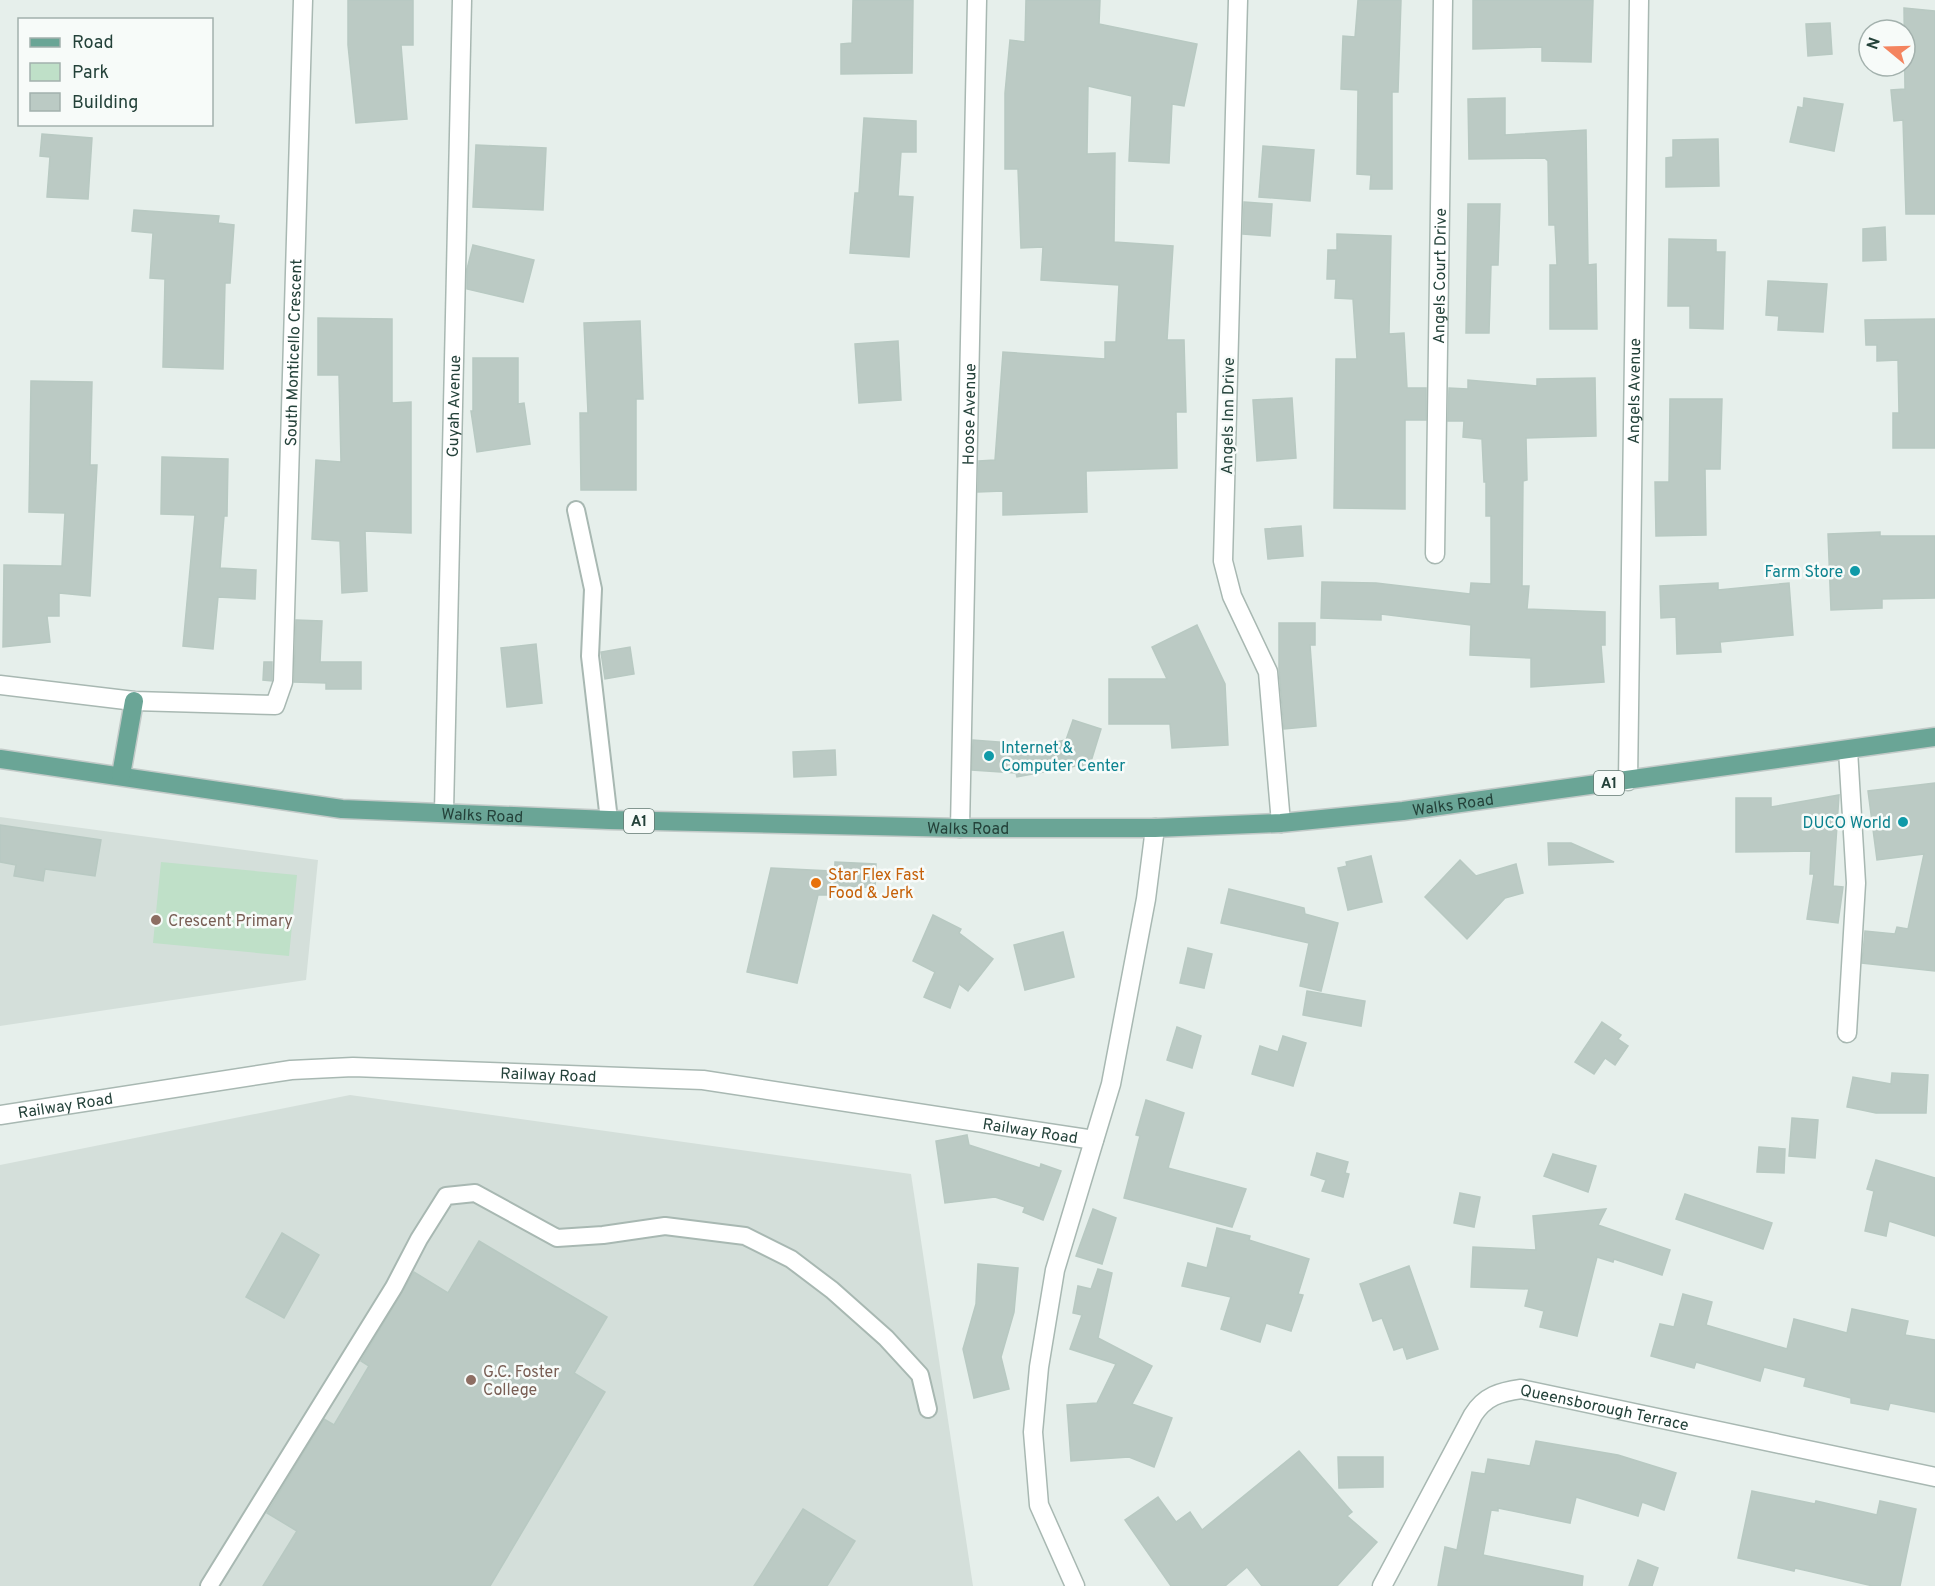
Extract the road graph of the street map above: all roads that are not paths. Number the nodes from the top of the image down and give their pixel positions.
1 (303, 0) edge
2 (462, 0) edge
3 (977, 0) edge
4 (1238, 0) edge
5 (1443, 0) edge
6 (1639, 0) edge
7 (576, 510) dead end
8 (1435, 554) dead end
9 (0, 685) edge
10 (134, 701) junction
11 (1935, 737) edge
12 (1848, 750) junction
13 (0, 759) edge
14 (121, 775) junction
15 (1628, 781) junction
16 (444, 812) junction
17 (609, 820) junction
18 (1281, 823) junction
19 (960, 828) junction
20 (1155, 828) junction
21 (1847, 1033) dead end
22 (0, 1115) edge
23 (1094, 1140) junction
24 (928, 1409) dead end
25 (1935, 1477) edge
26 (209, 1586) edge
27 (1075, 1586) edge
28 (1382, 1586) edge

1 - 10 street, South Monticello Crescent
2 - 16 street, Guyah Avenue
3 - 19 street, Hoose Avenue
4 - 18 street, Angels Inn Drive
5 - 8 street, Angels Court Drive
6 - 15 street, Angels Avenue
7 - 17 lane
9 - 10 street
10 - 14 main road
11 - 12 main road, Walks Road / A1
12 - 15 main road, Walks Road / A1
12 - 21 street
13 - 14 main road, Walks Road / A1
14 - 16 main road, Walks Road / A1
15 - 18 main road, Walks Road / A1
16 - 17 main road, Walks Road / A1
17 - 19 main road, Walks Road / A1
18 - 20 main road, Walks Road / A1
19 - 20 main road, Walks Road / A1
20 - 23 street
22 - 23 street, Railway Road
23 - 27 street
24 - 26 lane
25 - 28 street, Queensborough Terrace

